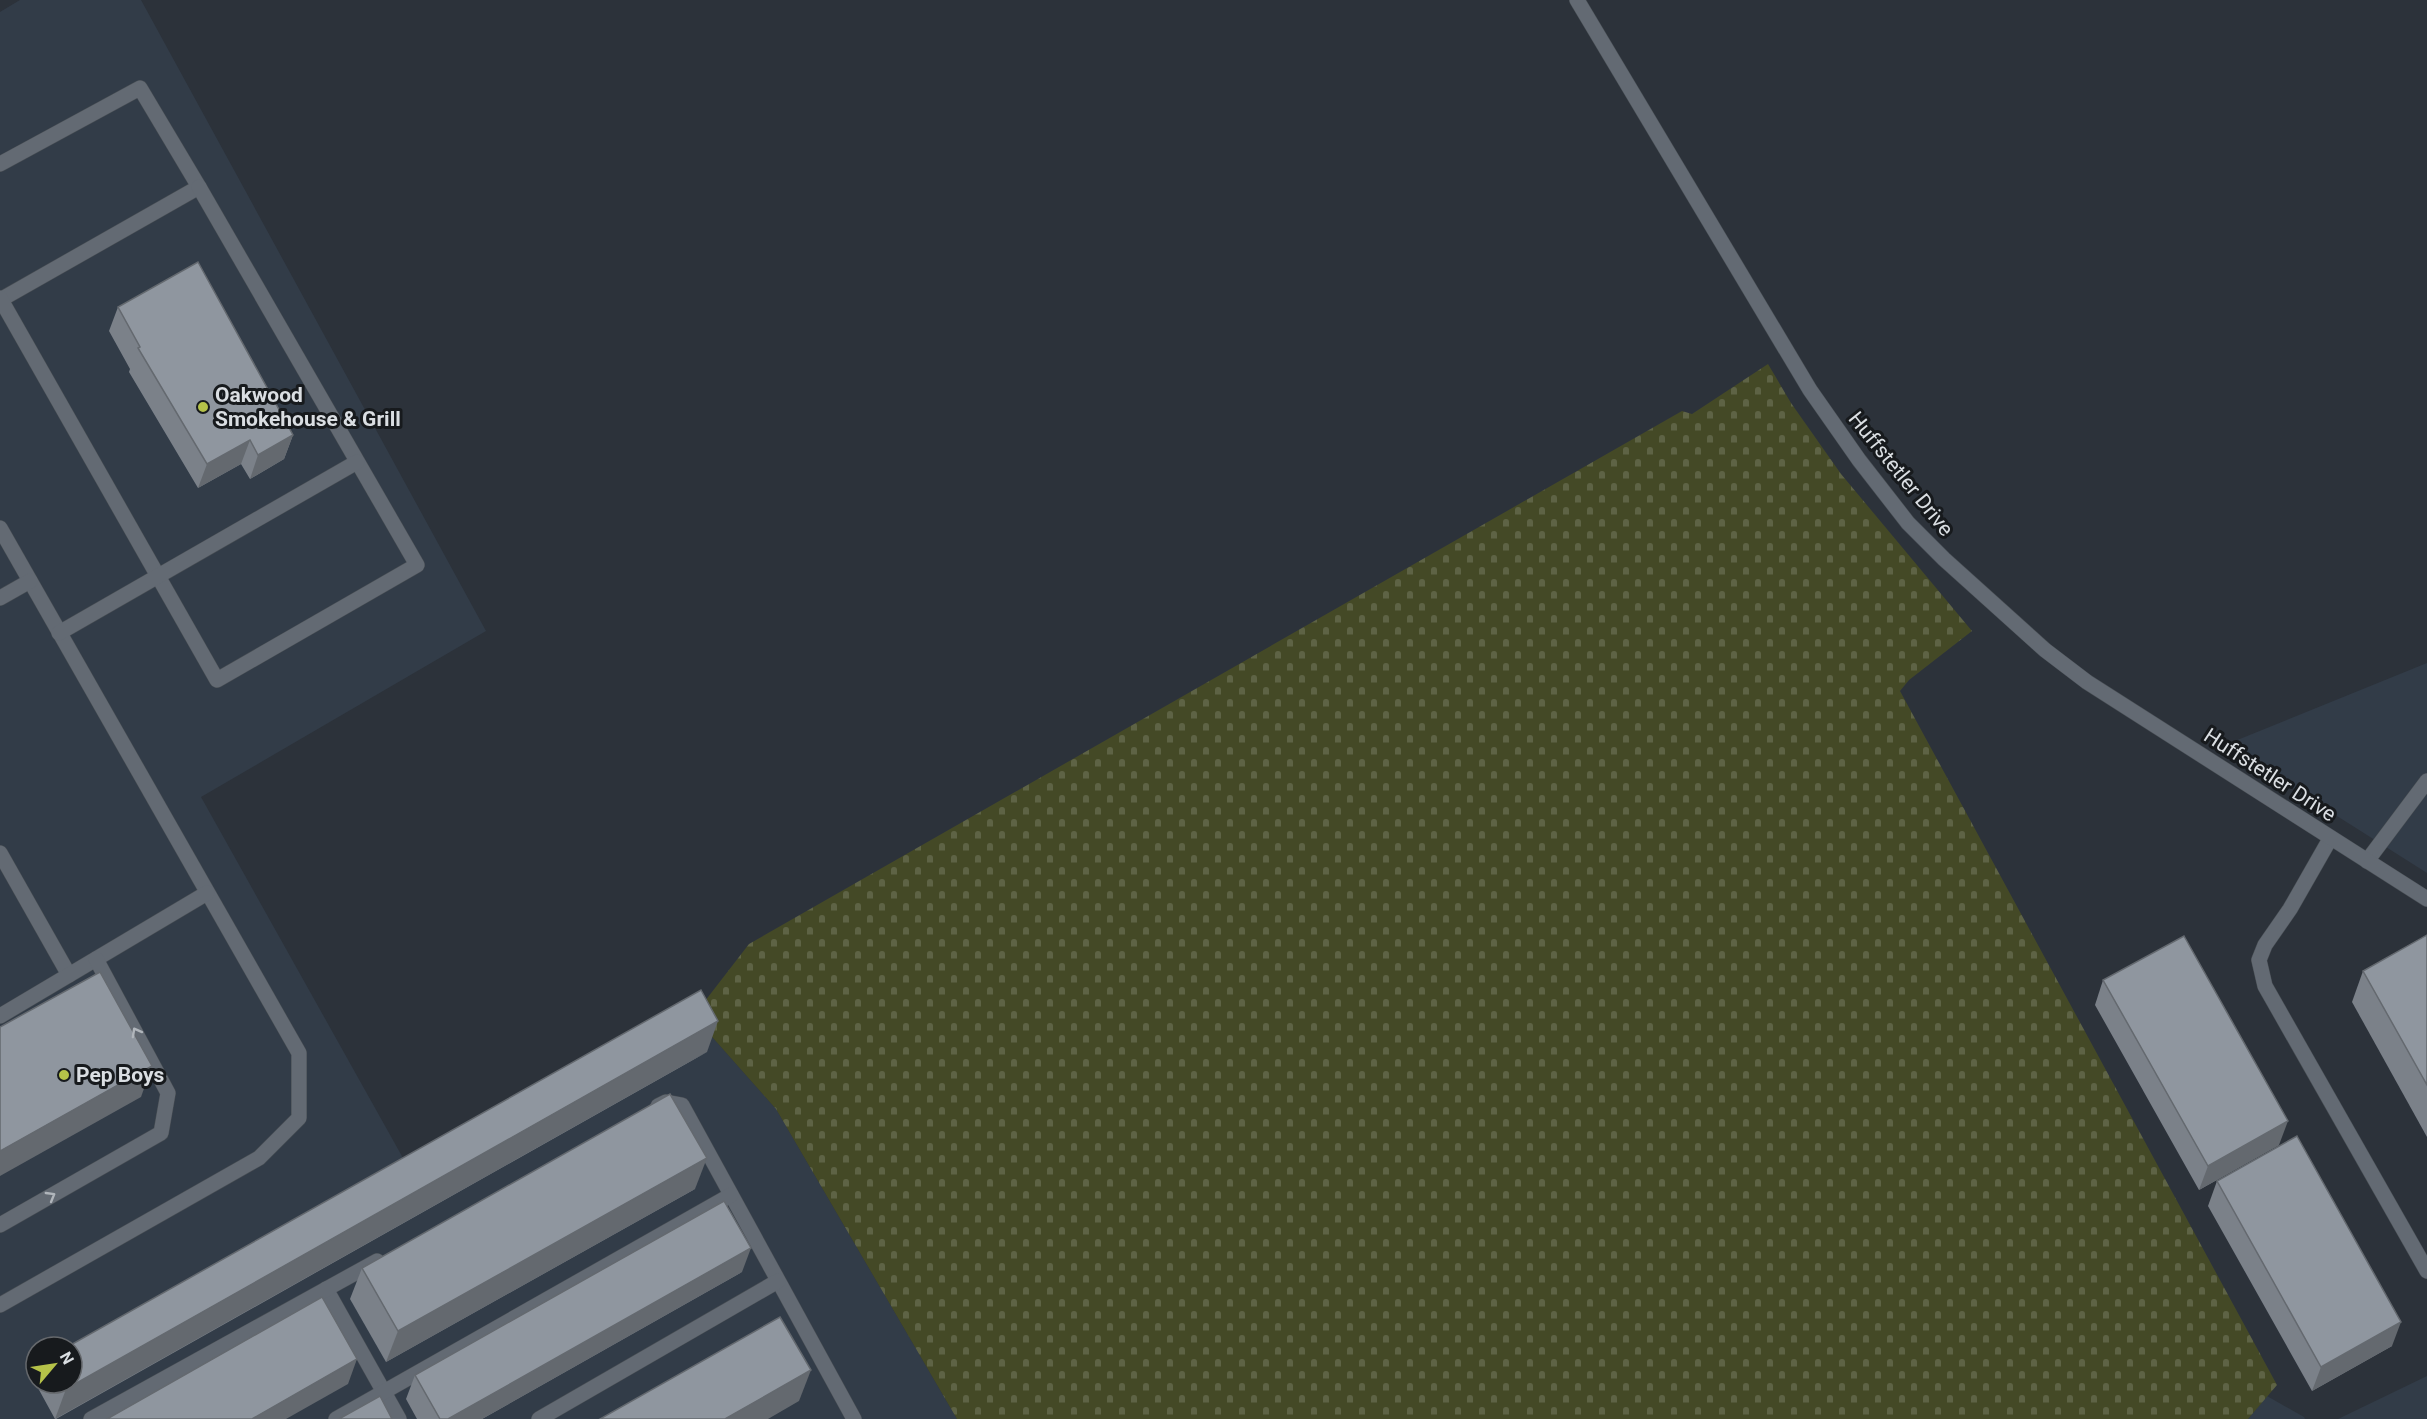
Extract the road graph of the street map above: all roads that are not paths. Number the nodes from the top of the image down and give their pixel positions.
1 (1577, 0) edge
2 (0, 164) edge
3 (199, 188) junction
4 (0, 299) edge
5 (357, 462) junction
6 (0, 528) edge
7 (158, 576) junction
8 (30, 581) junction
9 (0, 598) edge
10 (59, 633) junction
11 (2427, 781) edge
12 (2330, 838) junction
13 (0, 854) edge
14 (2367, 861) junction
15 (207, 893) junction
16 (2427, 899) edge
17 (96, 959) junction
18 (69, 975) junction
19 (0, 1016) edge
20 (645, 1113) edge
21 (731, 1195) junction
22 (0, 1225) edge
23 (388, 1255) edge
24 (2427, 1271) edge
25 (778, 1281) junction
26 (326, 1289) junction
27 (0, 1305) edge
28 (384, 1392) junction
29 (91, 1419) edge
30 (336, 1419) edge
31 (399, 1419) edge
32 (539, 1419) edge
33 (854, 1419) edge

1 - 12 street, Huffstetler Drive
2 - 3 street
3 - 4 street
3 - 5 street
4 - 7 street
5 - 7 street
5 - 7 street
6 - 8 street
7 - 10 street
8 - 9 street
8 - 10 street
10 - 15 street
11 - 14 street
12 - 14 street, Huffstetler Drive
12 - 24 street
13 - 18 street
14 - 16 street, Huffstetler Drive
15 - 17 street
15 - 27 street
17 - 18 street
22 -> 17 street
18 - 19 street
20 - 21 street
21 - 25 street
21 - 28 street
23 - 26 street
25 - 32 street
25 - 33 street
26 - 28 street
26 - 29 street
28 - 30 street
28 - 31 street

